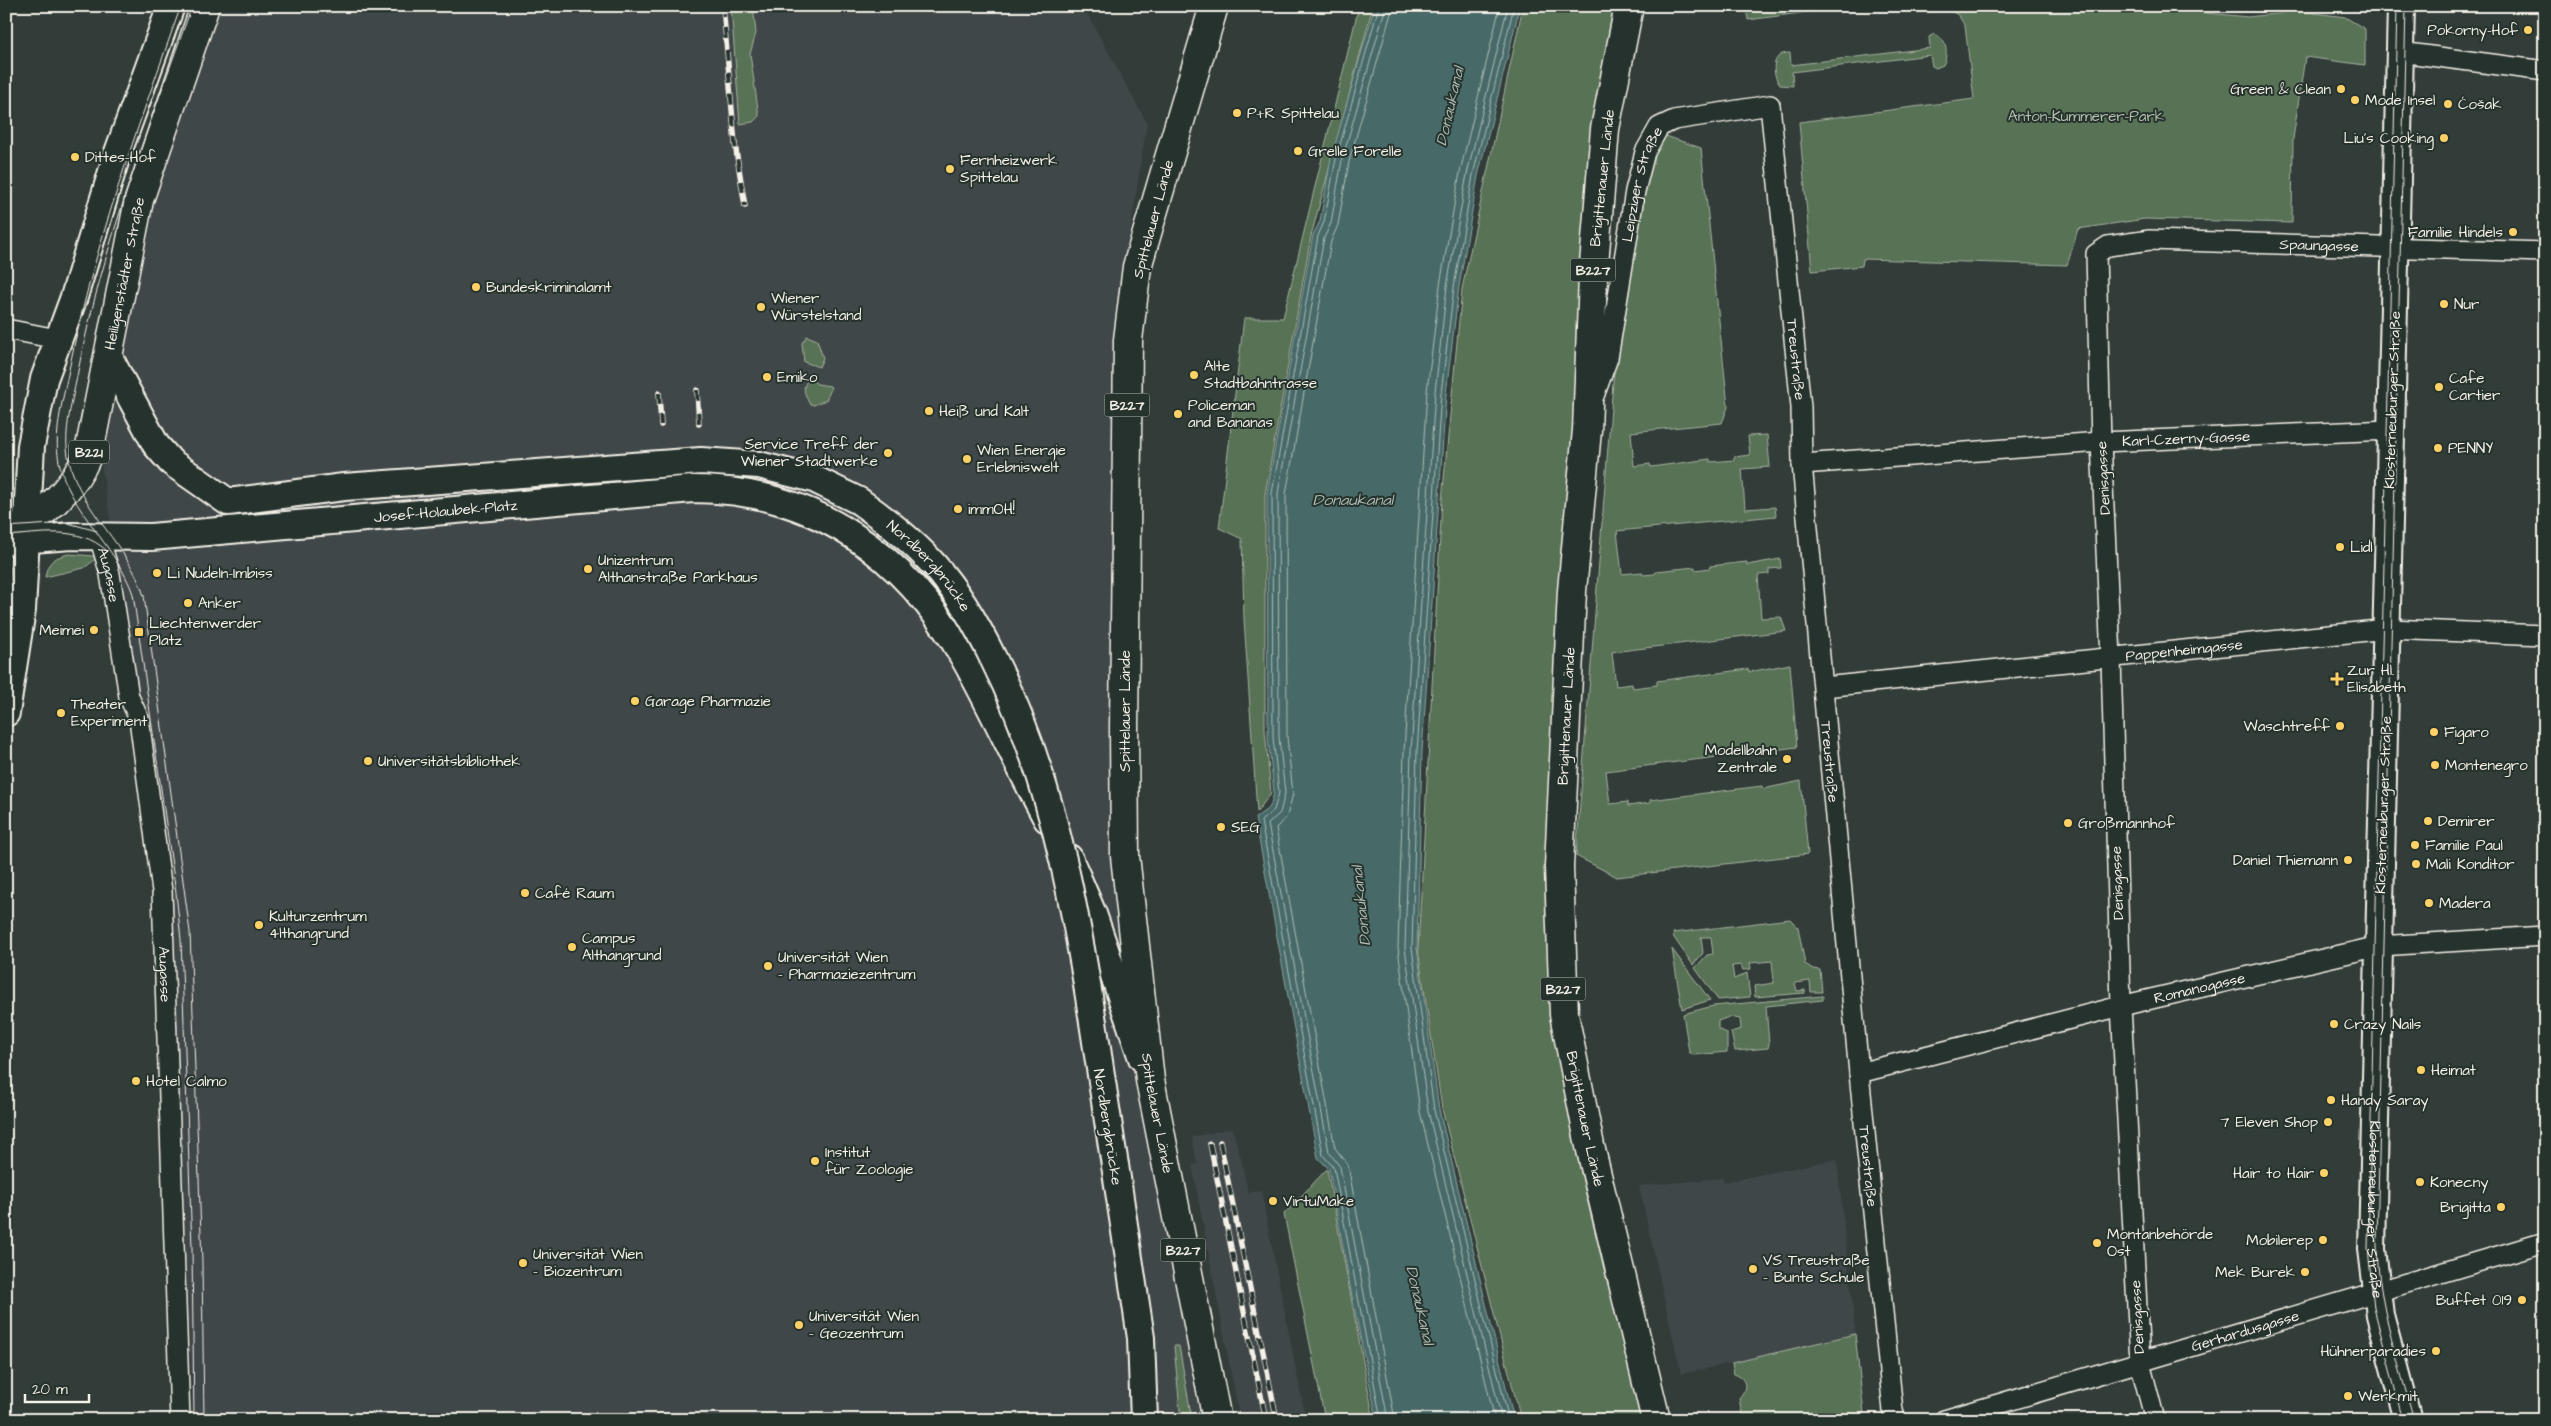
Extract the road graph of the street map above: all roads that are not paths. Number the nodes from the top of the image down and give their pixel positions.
1 (171, 6) edge
2 (205, 6) edge
3 (1214, 6) edge
4 (1629, 6) edge
5 (2401, 6) edge
6 (2400, 52) junction
7 (2545, 71) edge
8 (1770, 105) joint
9 (2397, 248) junction
10 (2545, 252) edge
11 (2096, 254) joint
12 (6, 329) edge
13 (57, 339) junction
14 (109, 357) junction
15 (1588, 412) junction
16 (2391, 430) junction
17 (2101, 442) junction
18 (659, 463) joint
19 (1802, 464) junction
20 (601, 468) junction
21 (662, 491) joint
22 (604, 496) junction
23 (228, 502) junction
24 (229, 531) junction
25 (14, 532) edge
26 (100, 536) junction
27 (2387, 629) junction
28 (2545, 634) edge
29 (2111, 658) junction
30 (1824, 687) junction
31 (6, 713) edge
32 (2545, 936) edge
33 (2379, 946) junction
34 (2121, 1006) junction
35 (1859, 1073) junction
36 (1150, 1080) junction
37 (2545, 1242) edge
38 (2376, 1292) junction
39 (2140, 1363) junction
40 (180, 1420) edge
41 (1144, 1420) edge
42 (1217, 1420) edge
43 (1656, 1420) edge
44 (1896, 1420) edge
45 (1944, 1420) edge
46 (2155, 1420) edge
47 (2408, 1420) edge

1 - 13 main road
2 - 14 main road, Heiligenstädter Straße / B221
3 - 36 main road, Spittelauer Lände / B227
4 - 15 main road, Brigittenauer Lände / B227
5 - 6 main road, Klosterneuburger Straße
6 - 7 street
6 - 9 main road, Klosterneuburger Straße
8 - 15 street, Leipziger Straße
8 - 19 street, Treustraße
9 - 10 street, Spaungasse
9 - 11 street, Spaungasse
9 - 16 main road, Klosterneuburger Straße
11 - 17 street, Denisgasse
12 - 13 street
13 - 25 main road
14 - 23 main road
14 - 25 main road, Heiligenstädter Straße / B221
15 - 43 main road, Brigittenauer Lände / B227
16 - 17 street, Karl-Czerny-Gasse
16 - 27 main road, Klosterneuburger Straße
17 - 19 street, Karl-Czerny-Gasse
17 - 29 street, Denisgasse
18 - 20 main road, Josef-Holaubek-Platz
18 - 41 main road, Nordbergbrücke, bridge
19 - 30 street, Treustraße
20 - 22 main road
20 - 23 main road, Josef-Holaubek-Platz
21 - 22 main road, Josef-Holaubek-Platz
21 - 36 main road, Nordbergbrücke
22 - 24 main road, Josef-Holaubek-Platz
23 - 24 street
24 - 26 main road, Josef-Holaubek-Platz
25 - 26 main road
25 - 31 main road
26 - 40 street, Augasse
27 - 28 street, Pappenheimgasse
27 - 29 street, Pappenheimgasse
27 - 33 main road, Klosterneuburger Straße
29 - 30 street, Pappenheimgasse
29 - 34 street, Denisgasse
30 - 35 street, Treustraße
32 - 33 street, Romanogasse
33 - 34 street, Romanogasse
33 - 38 main road, Klosterneuburger Straße
34 - 35 street, Romanogasse
34 - 39 street, Denisgasse
35 - 44 street, Treustraße
36 - 42 main road, Spittelauer Lände / B227
37 - 38 street, Gerhardusgasse
38 - 39 street, Gerhardusgasse
38 - 47 main road, Klosterneuburger Straße
39 - 45 street, Gerhardusgasse
39 - 46 street, Denisgasse

